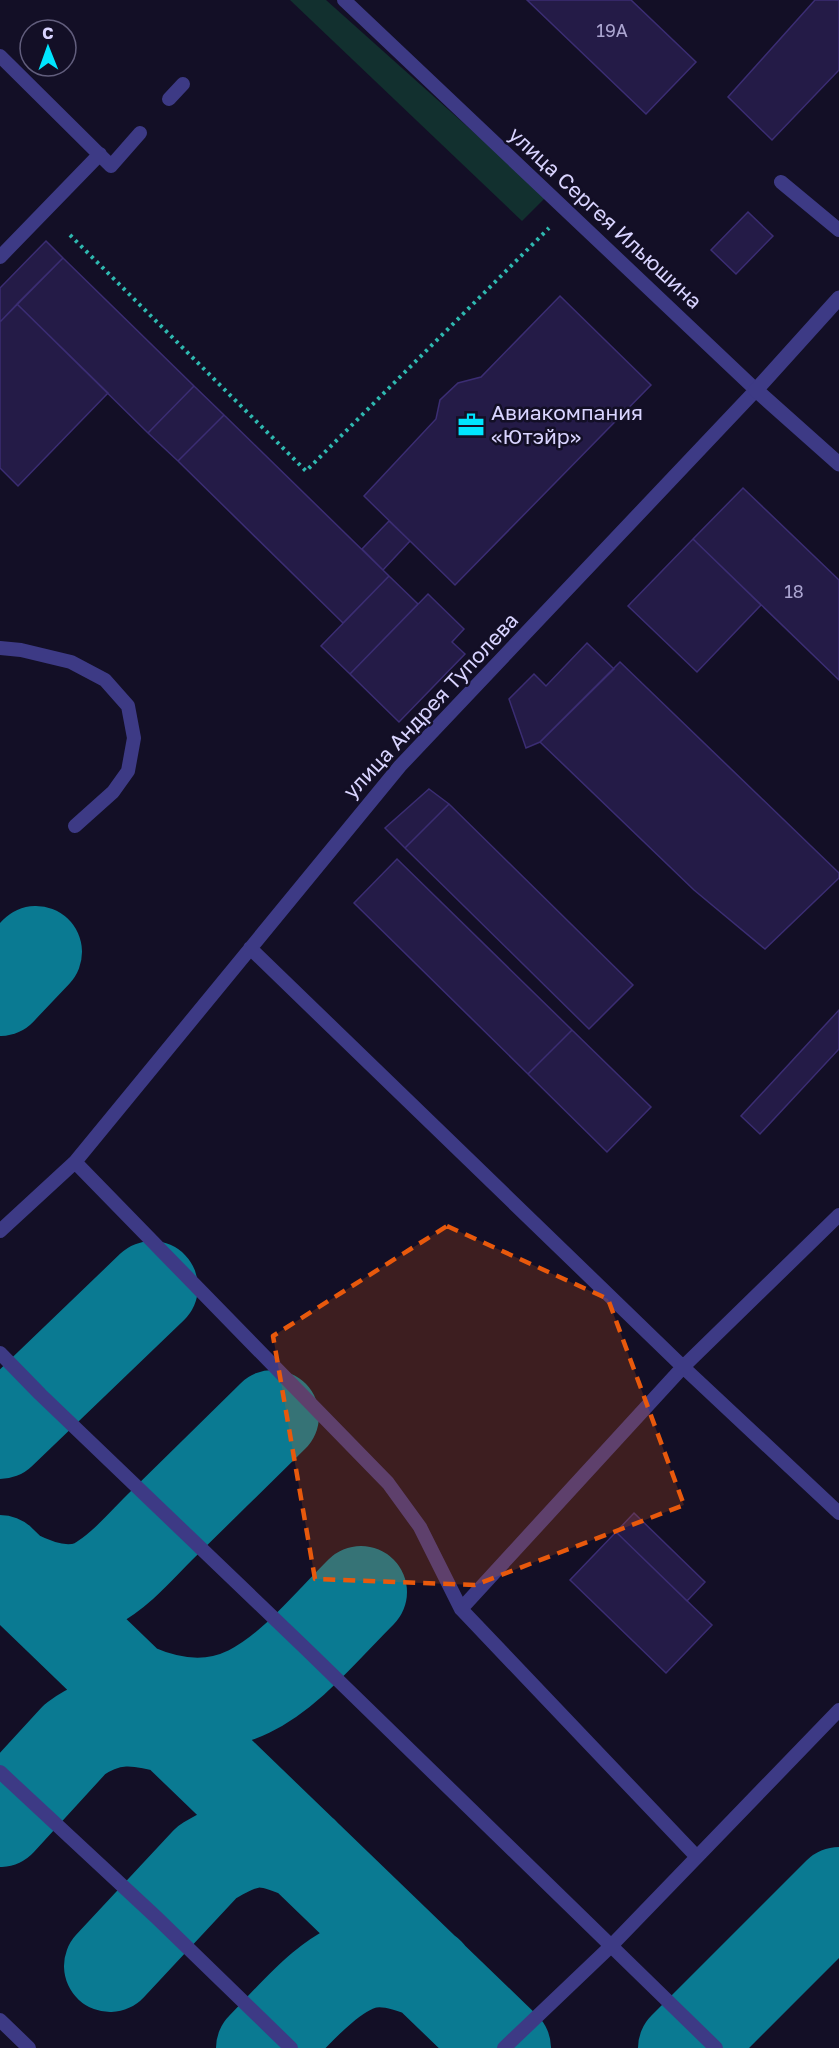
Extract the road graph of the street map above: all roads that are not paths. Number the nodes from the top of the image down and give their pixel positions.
1 (344, 0) edge
2 (0, 56) edge
3 (183, 84) dead end
4 (169, 99) dead end
5 (140, 133) dead end
6 (99, 154) junction
7 (781, 182) dead end
8 (839, 230) edge
9 (0, 257) edge
10 (839, 298) edge
11 (756, 390) junction
12 (839, 464) edge
13 (0, 648) edge
14 (75, 826) dead end
15 (250, 948) junction
16 (75, 1161) junction
17 (839, 1215) edge
18 (0, 1232) edge
19 (0, 1353) edge
20 (683, 1367) junction
21 (839, 1513) edge
22 (461, 1609) junction
23 (836, 1720) edge
24 (0, 1772) edge
25 (697, 1857) junction
26 (611, 1946) junction
27 (0, 2020) edge
28 (29, 2048) edge
29 (291, 2048) edge
30 (504, 2048) edge
31 (716, 2048) edge

1 - 11 lane, улица Сергея Ильюшина
2 - 6 lane
3 - 4 lane
5 - 6 lane
6 - 9 lane
7 - 8 lane
10 - 11 street, улица Андрея Туполева
11 - 12 street, улица Сергея Ильюшина
11 - 15 lane, улица Андрея Туполева
13 - 14 lane
15 - 16 lane, улица Андрея Туполева
15 - 20 lane
16 - 18 lane, улица Андрея Туполева
16 - 22 lane
17 - 20 lane
19 - 26 lane
20 - 21 lane
20 - 22 lane
22 - 25 lane
23 - 25 lane
24 - 29 lane
25 - 26 lane
26 - 30 lane
26 - 31 lane
27 - 28 lane

